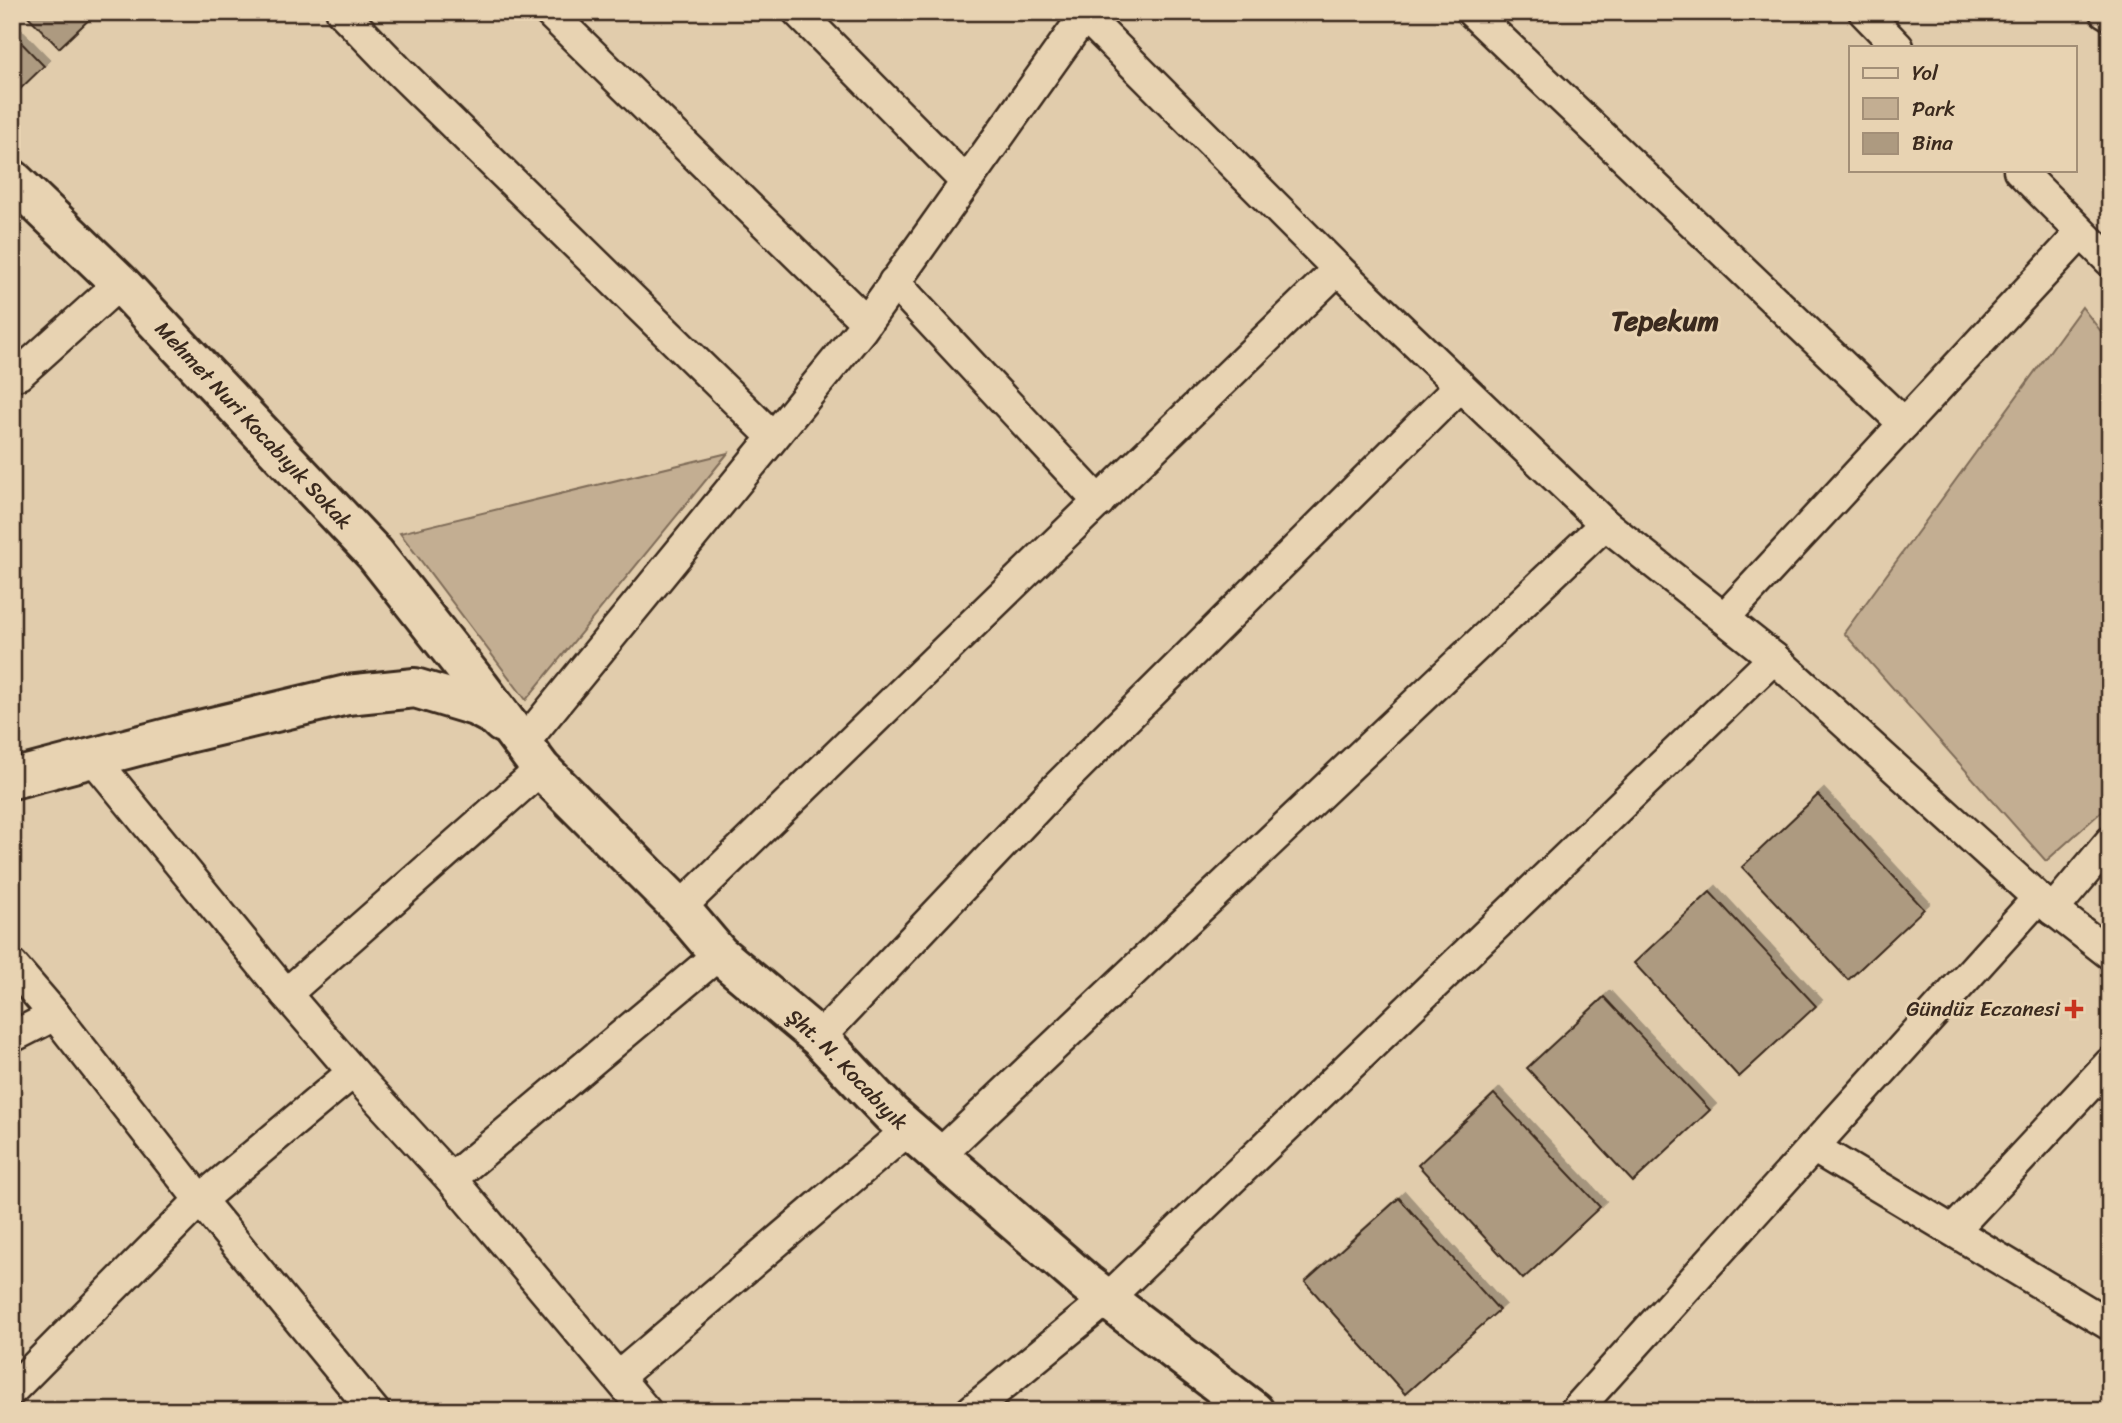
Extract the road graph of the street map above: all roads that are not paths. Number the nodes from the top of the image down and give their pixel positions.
1 (342, 12) edge
2 (549, 12) edge
3 (798, 12) edge
4 (1472, 12) edge
5 (1864, 12) edge
6 (2105, 12) edge
7 (1084, 14) edge
8 (2110, 15) edge
9 (1897, 46) edge
10 (2021, 172) edge
11 (12, 179) edge
12 (966, 182) junction
13 (2081, 233) junction
14 (2110, 261) edge
15 (1338, 269) junction
16 (894, 282) junction
17 (120, 283) junction
18 (866, 322) junction
19 (12, 368) edge
20 (1460, 386) junction
21 (1904, 424) junction
22 (773, 437) junction
23 (1099, 502) junction
24 (1605, 524) junction
25 (1724, 618) junction
26 (1774, 658) junction
27 (479, 687) joint
28 (531, 757) junction
29 (93, 758) junction
30 (12, 779) edge
31 (2110, 842) edge
32 (2045, 904) junction
33 (680, 908) junction
34 (719, 954) junction
35 (2110, 954) edge
36 (12, 965) edge
37 (286, 994) junction
38 (55, 1015) junction
39 (12, 1037) edge
40 (819, 1038) junction
41 (2110, 1063) edge
42 (353, 1072) junction
43 (909, 1129) junction
44 (1813, 1147) junction
45 (939, 1155) junction
46 (451, 1179) junction
47 (200, 1200) junction
48 (1954, 1230) junction
49 (1107, 1299) junction
50 (2110, 1325) edge
51 (618, 1377) junction
52 (12, 1390) edge
53 (374, 1411) edge
54 (646, 1411) edge
55 (971, 1411) edge
56 (1254, 1411) edge
57 (1575, 1411) edge

1 - 22 street
2 - 18 street
3 - 12 street
4 - 21 street
5 - 9 street
6 - 8 street
7 - 12 street
7 - 15 street
10 - 13 street
11 - 17 street, Mehmet Nuri Kocabıyık Sokak
12 - 16 street
13 - 14 street
13 - 21 street
15 - 20 street
15 - 23 street
16 - 18 street
16 - 23 street
17 - 19 street
17 - 27 street, Mehmet Nuri Kocabıyık Sokak
18 - 22 street
20 - 24 street
20 - 40 street
21 - 25 street
22 - 28 street
23 - 33 street
24 - 25 street
24 - 45 street
25 - 26 street
26 - 32 street
26 - 49 street
27 - 28 street, Şht. N. Kocabıyık
28 - 29 street
28 - 33 street, Şht. N. Kocabıyık
28 - 37 street
29 - 30 street
29 - 37 street
31 - 32 street
32 - 35 street
32 - 44 street
33 - 34 street, Şht. N. Kocabıyık
34 - 40 street, Şht. N. Kocabıyık
34 - 46 street
36 - 38 street
37 - 42 street
38 - 39 street
38 - 47 street
40 - 43 street, Şht. N. Kocabıyık
41 - 48 street
42 - 46 street
42 - 47 street
43 - 45 street, Şht. N. Kocabıyık
43 - 51 street
44 - 48 street
44 - 57 street
45 - 49 street, Şht. N. Kocabıyık
46 - 51 street
47 - 52 street
47 - 53 street
48 - 50 street
49 - 55 street
49 - 56 street, Şht. N. Kocabıyık
51 - 54 street

